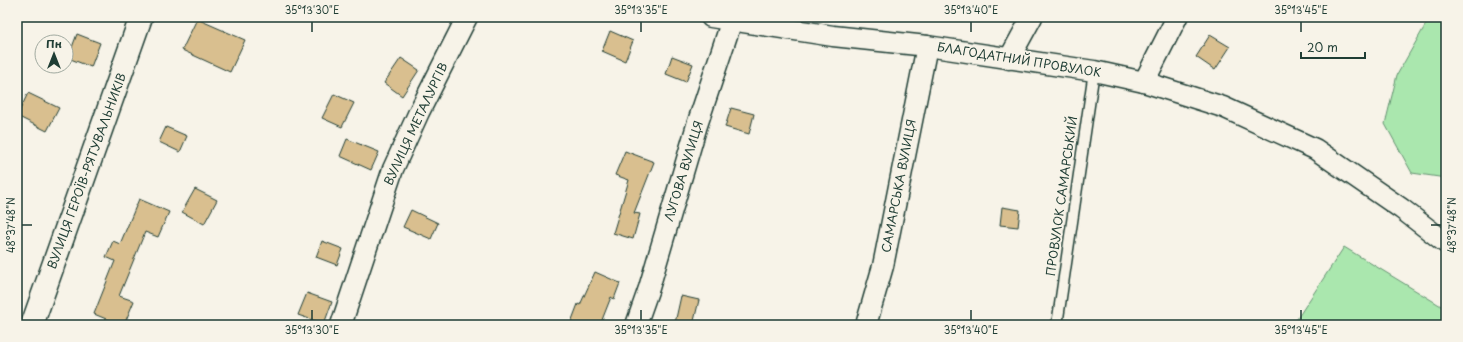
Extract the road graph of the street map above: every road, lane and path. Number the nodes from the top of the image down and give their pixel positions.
1 (142, 17) edge
2 (467, 17) edge
3 (712, 17) edge
4 (1032, 17) edge
5 (1177, 17) edge
6 (732, 19) edge
7 (927, 46) junction
8 (1009, 59) junction
9 (1094, 71) junction
10 (1144, 82) junction
11 (1446, 243) edge
12 (32, 325) edge
13 (341, 325) edge
14 (636, 325) edge
15 (866, 325) edge
16 (1057, 325) edge

1 - 12 street, ВУЛИЦЯ ГЕРОЇВ-РЯТУВАЛЬНИКІВ
2 - 13 street, ВУЛИЦЯ МЕТАЛУРГІВ
3 - 6 street, БЛАГОДАТНИЙ ПРОВУЛОК
4 - 8 street
5 - 10 street
6 - 7 street, БЛАГОДАТНИЙ ПРОВУЛОК
6 - 14 street, ЛУГОВА ВУЛИЦЯ
7 - 8 street, БЛАГОДАТНИЙ ПРОВУЛОК
7 - 15 street, САМАРСЬКА ВУЛИЦЯ
8 - 9 street, БЛАГОДАТНИЙ ПРОВУЛОК
9 - 10 street, БЛАГОДАТНИЙ ПРОВУЛОК
9 - 16 lane, ПРОВУЛОК САМАРСЬКИЙ
10 - 11 street, БЛАГОДАТНИЙ ПРОВУЛОК

